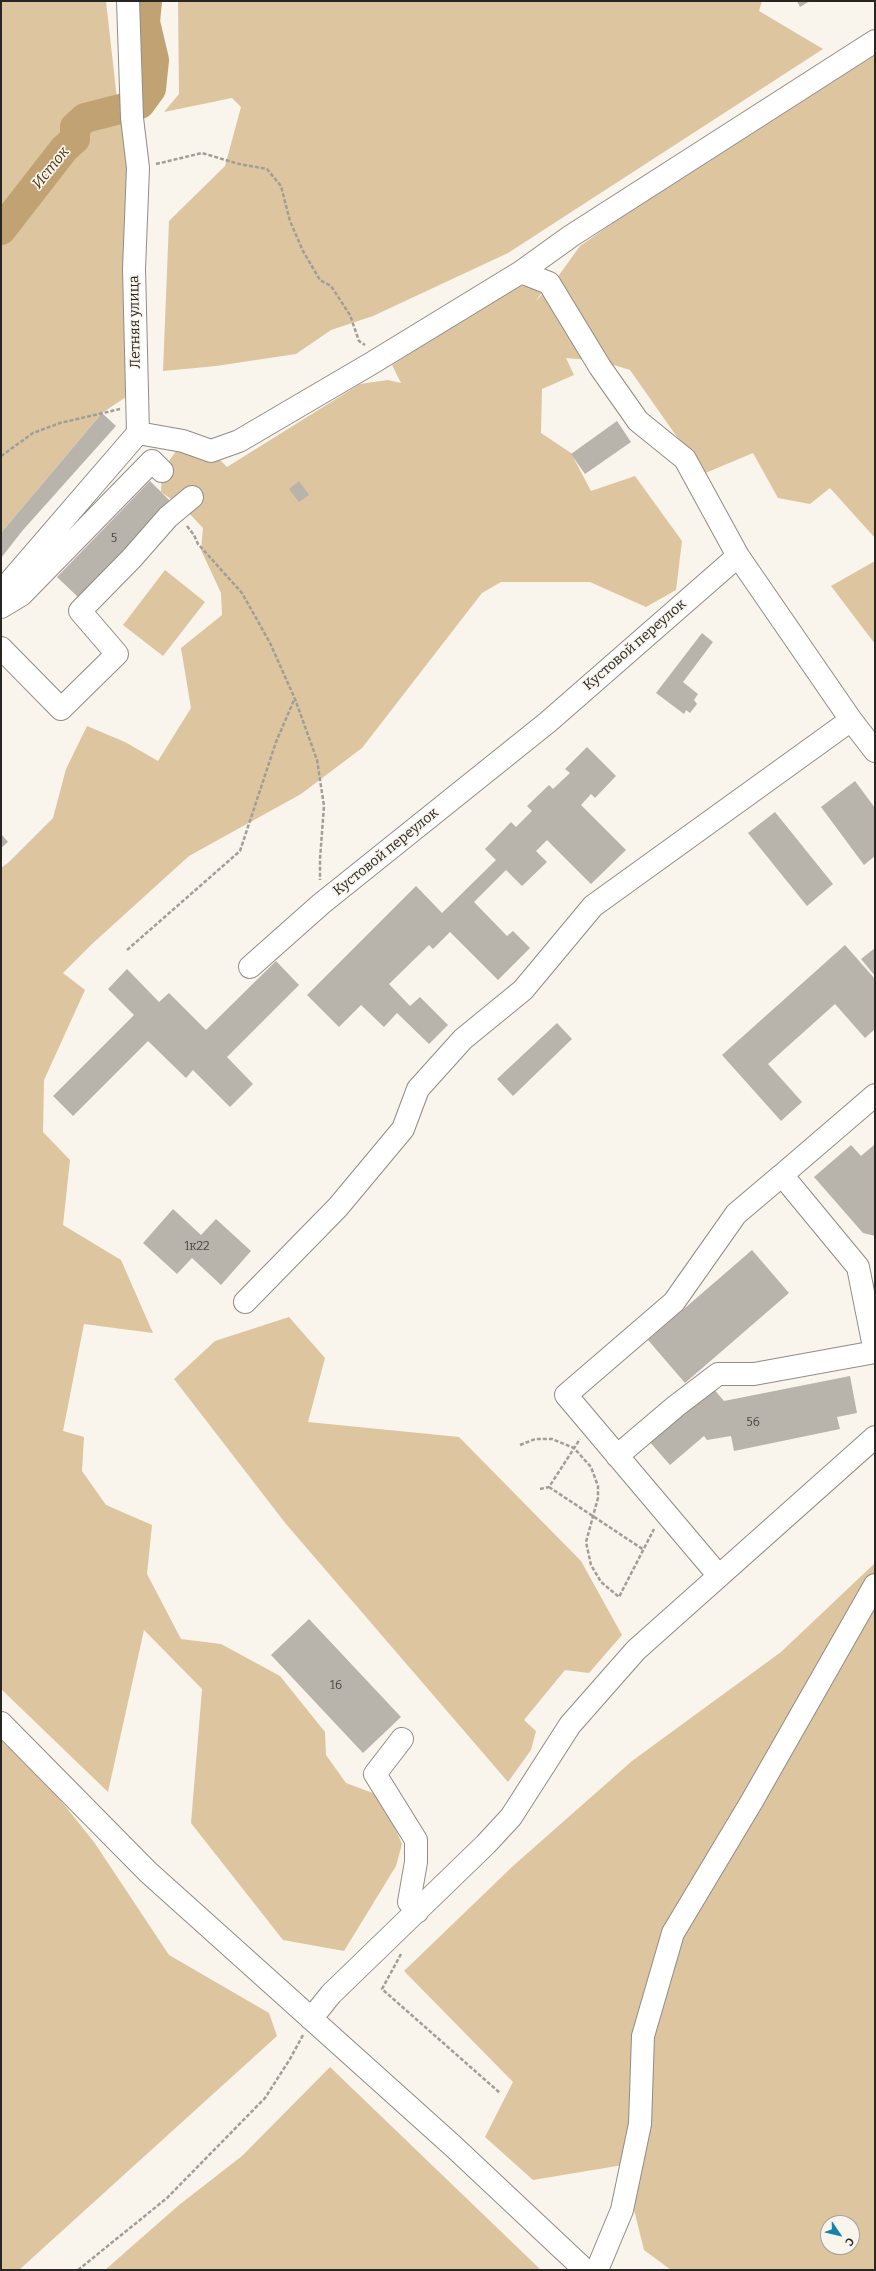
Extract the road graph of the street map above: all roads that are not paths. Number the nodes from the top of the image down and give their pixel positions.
1 (128, 1) edge
2 (875, 41) edge
3 (520, 272) junction
4 (138, 433) junction
5 (162, 471) dead end
6 (192, 497) dead end
7 (738, 556) junction
8 (1, 592) edge
9 (1, 607) edge
10 (1, 648) edge
11 (851, 720) junction
12 (875, 751) edge
13 (250, 967) dead end
14 (875, 1095) edge
15 (782, 1175) junction
16 (245, 1302) dead end
17 (875, 1352) edge
18 (875, 1438) edge
19 (617, 1456) junction
20 (719, 1576) junction
21 (875, 1586) edge
22 (1, 1723) edge
23 (402, 1740) dead end
24 (416, 1912) junction
25 (311, 2019) junction
26 (584, 2270) edge
27 (597, 2270) edge

1 - 4 street, Летняя улица
2 - 3 street
3 - 4 street
3 - 7 street
4 - 8 street
5 - 9 street
6 - 10 street
7 - 11 street
7 - 13 street, Кустовой переулок
11 - 12 street
11 - 16 street
14 - 15 street
15 - 17 street
15 - 19 street
17 - 19 street
18 - 20 street
19 - 20 street
20 - 24 street
21 - 27 street
22 - 25 street
23 - 24 street
24 - 25 street
25 - 26 street

